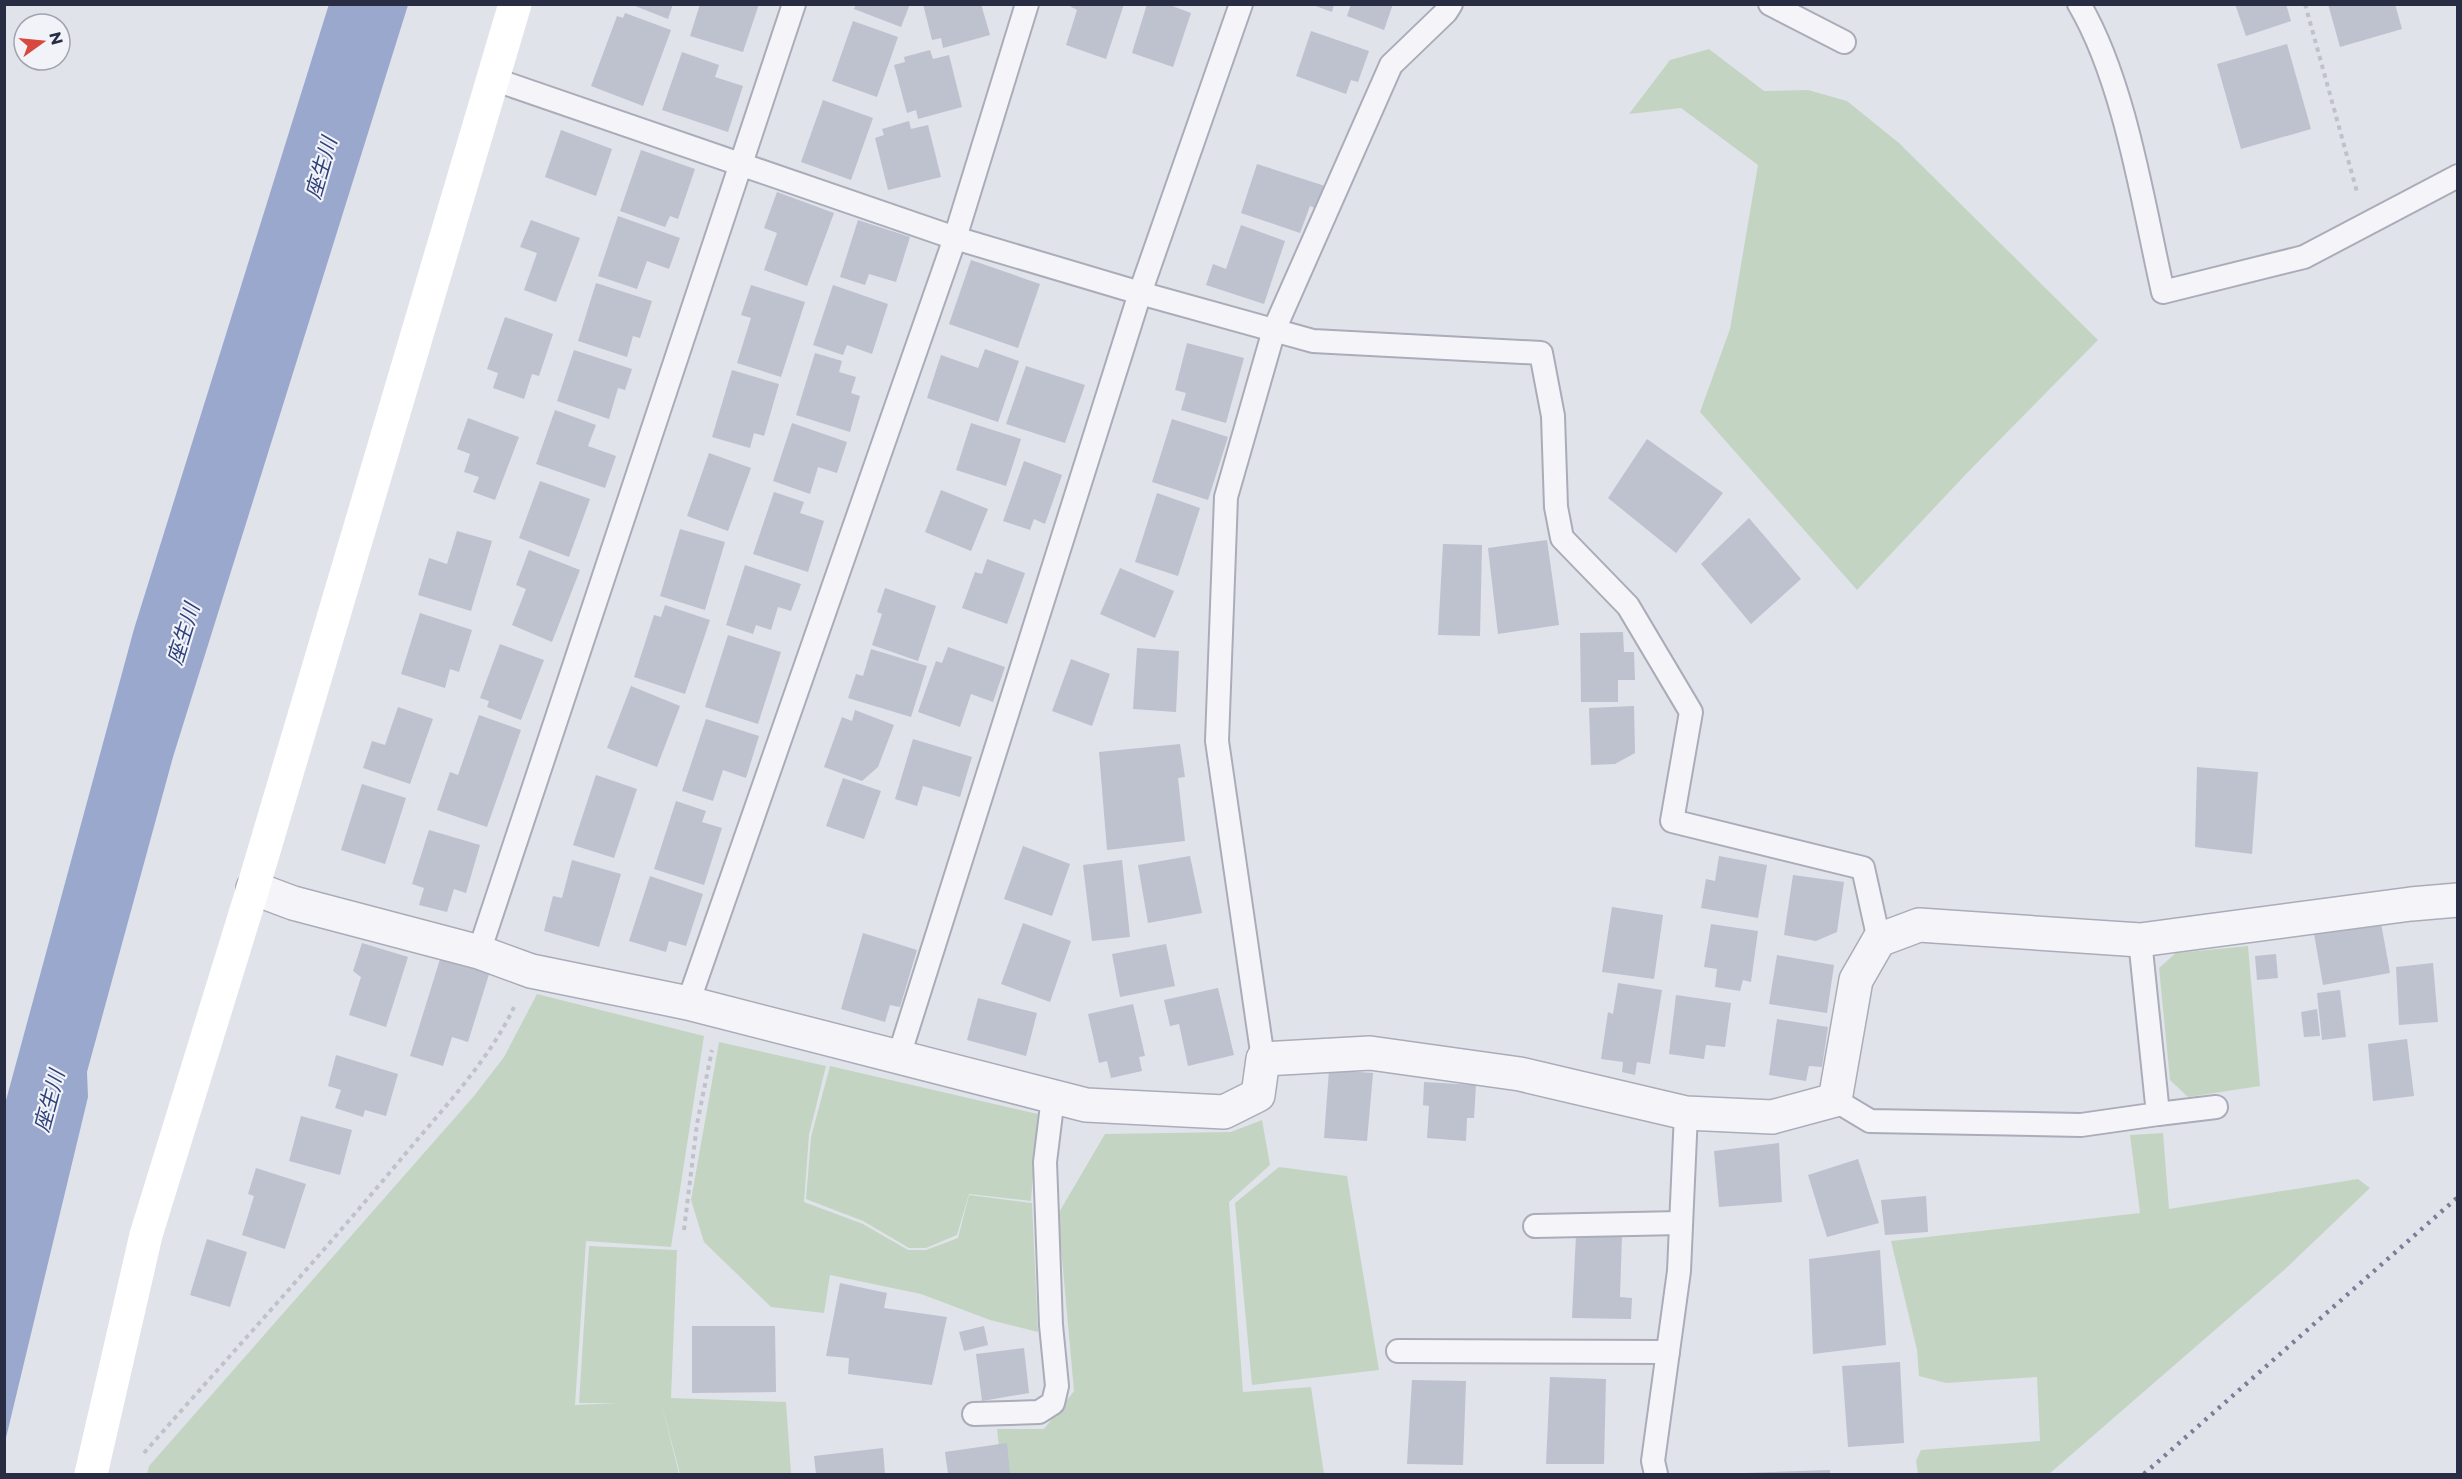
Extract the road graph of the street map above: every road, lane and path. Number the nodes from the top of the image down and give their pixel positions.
1 (515, 4) edge
2 (794, 4) edge
3 (1027, 4) edge
4 (1241, 4) edge
5 (1451, 4) edge
6 (1770, 4) edge
7 (2079, 4) edge
8 (2306, 4) edge
9 (1844, 42) dead end
10 (493, 79) junction
11 (741, 165) junction
12 (2457, 176) edge
13 (2367, 226) junction
14 (955, 238) junction
15 (1140, 293) junction
16 (1274, 330) junction
17 (253, 888) junction
18 (2457, 900) edge
19 (1879, 940) junction
20 (2140, 940) junction
21 (479, 952) junction
22 (531, 971) junction
23 (688, 1003) junction
24 (720, 1011) junction
25 (898, 1059) junction
26 (1263, 1059) junction
27 (1053, 1097) junction
28 (1835, 1101) junction
29 (2216, 1107) dead end
30 (1686, 1113) junction
31 (2158, 1114) junction
32 (1681, 1223) junction
33 (1535, 1226) dead end
34 (684, 1230) dead end
35 (1398, 1351) dead end
36 (1668, 1353) junction
37 (974, 1414) dead end
38 (144, 1453) dead end
39 (91, 1474) edge
40 (1656, 1474) edge

1 - 10 street
2 - 11 lane
3 - 14 lane
4 - 15 lane
5 - 16 lane
6 - 9 lane
7 - 13 lane
8 - 13 path
10 - 11 lane
10 - 17 street
11 - 14 lane
11 - 21 lane
12 - 13 lane
14 - 15 lane
14 - 23 lane
15 - 16 lane
15 - 25 lane
16 - 19 lane
16 - 26 lane
17 - 21 street
17 - 39 street
18 - 20 street
19 - 20 street
19 - 28 street
20 - 31 lane
21 - 22 street
22 - 23 street
22 - 38 path
23 - 24 street
24 - 25 street
24 - 34 path
25 - 27 street
26 - 27 street
26 - 30 street
27 - 37 lane
28 - 30 street
28 - 31 lane
29 - 31 lane
30 - 32 lane
32 - 33 lane
32 - 36 lane
35 - 36 lane
36 - 40 lane

